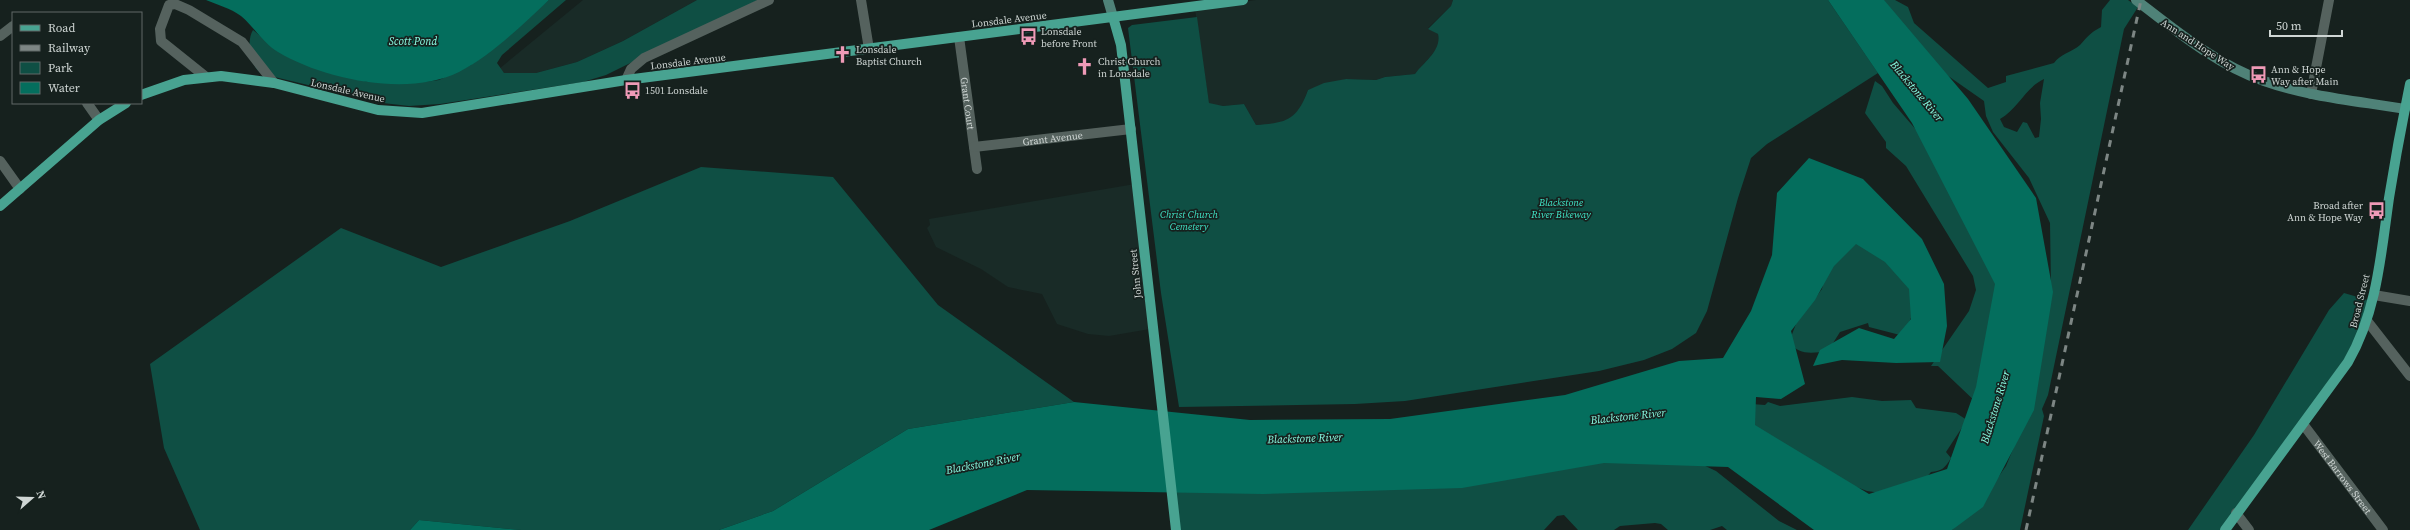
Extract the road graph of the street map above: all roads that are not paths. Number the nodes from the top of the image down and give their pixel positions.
1 (769, 0) edge
2 (861, 0) edge
3 (1108, 0) edge
4 (1243, 0) edge
5 (2136, 0) edge
6 (2329, 0) edge
7 (167, 2) edge
8 (1113, 17) junction
9 (12, 27) edge
10 (0, 36) edge
11 (959, 37) junction
12 (869, 49) junction
13 (206, 77) junction
14 (626, 80) junction
15 (274, 83) junction
16 (2410, 84) edge
17 (2311, 94) junction
18 (142, 95) edge
19 (88, 104) edge
20 (124, 104) edge
21 (2405, 109) junction
22 (99, 120) junction
23 (1131, 129) junction
24 (974, 147) junction
25 (0, 161) edge
26 (978, 169) dead end
27 (20, 189) junction
28 (0, 206) edge
29 (2374, 295) junction
30 (2410, 301) edge
31 (2368, 322) junction
32 (2410, 376) edge
33 (2303, 424) junction
34 (2236, 513) junction
35 (1176, 530) edge
36 (2225, 530) edge
37 (2249, 530) edge
38 (2383, 530) edge

1 - 14 street
2 - 12 street
3 - 8 main road
4 - 8 main road, Lonsdale Avenue
5 - 17 main road, Ann and Hope Way
6 - 17 street
7 - 13 street
7 - 15 street
8 - 11 main road, Lonsdale Avenue
8 - 23 main road, John Street
9 - 10 street
11 - 12 main road, Lonsdale Avenue
11 - 24 street, Grant Court
12 - 14 main road, Lonsdale Avenue
13 - 15 main road, Lonsdale Avenue
13 - 18 main road, Lonsdale Avenue
14 - 15 main road, Lonsdale Avenue
16 - 21 main road, Broad Street
17 - 21 main road, Ann and Hope Way
19 - 22 street
20 - 22 main road
21 - 29 main road, Broad Street
22 - 27 main road
23 - 24 street, Grant Avenue
23 - 35 main road, John Street
24 - 26 street, Grant Court
25 - 27 street
27 - 28 main road
29 - 30 street
29 - 31 main road, Broad Street
31 - 32 street
31 - 33 main road, Broad Street
33 - 34 main road, Broad Street
33 - 38 street, West Barrows Street
34 - 36 main road, Broad Street
34 - 37 street

